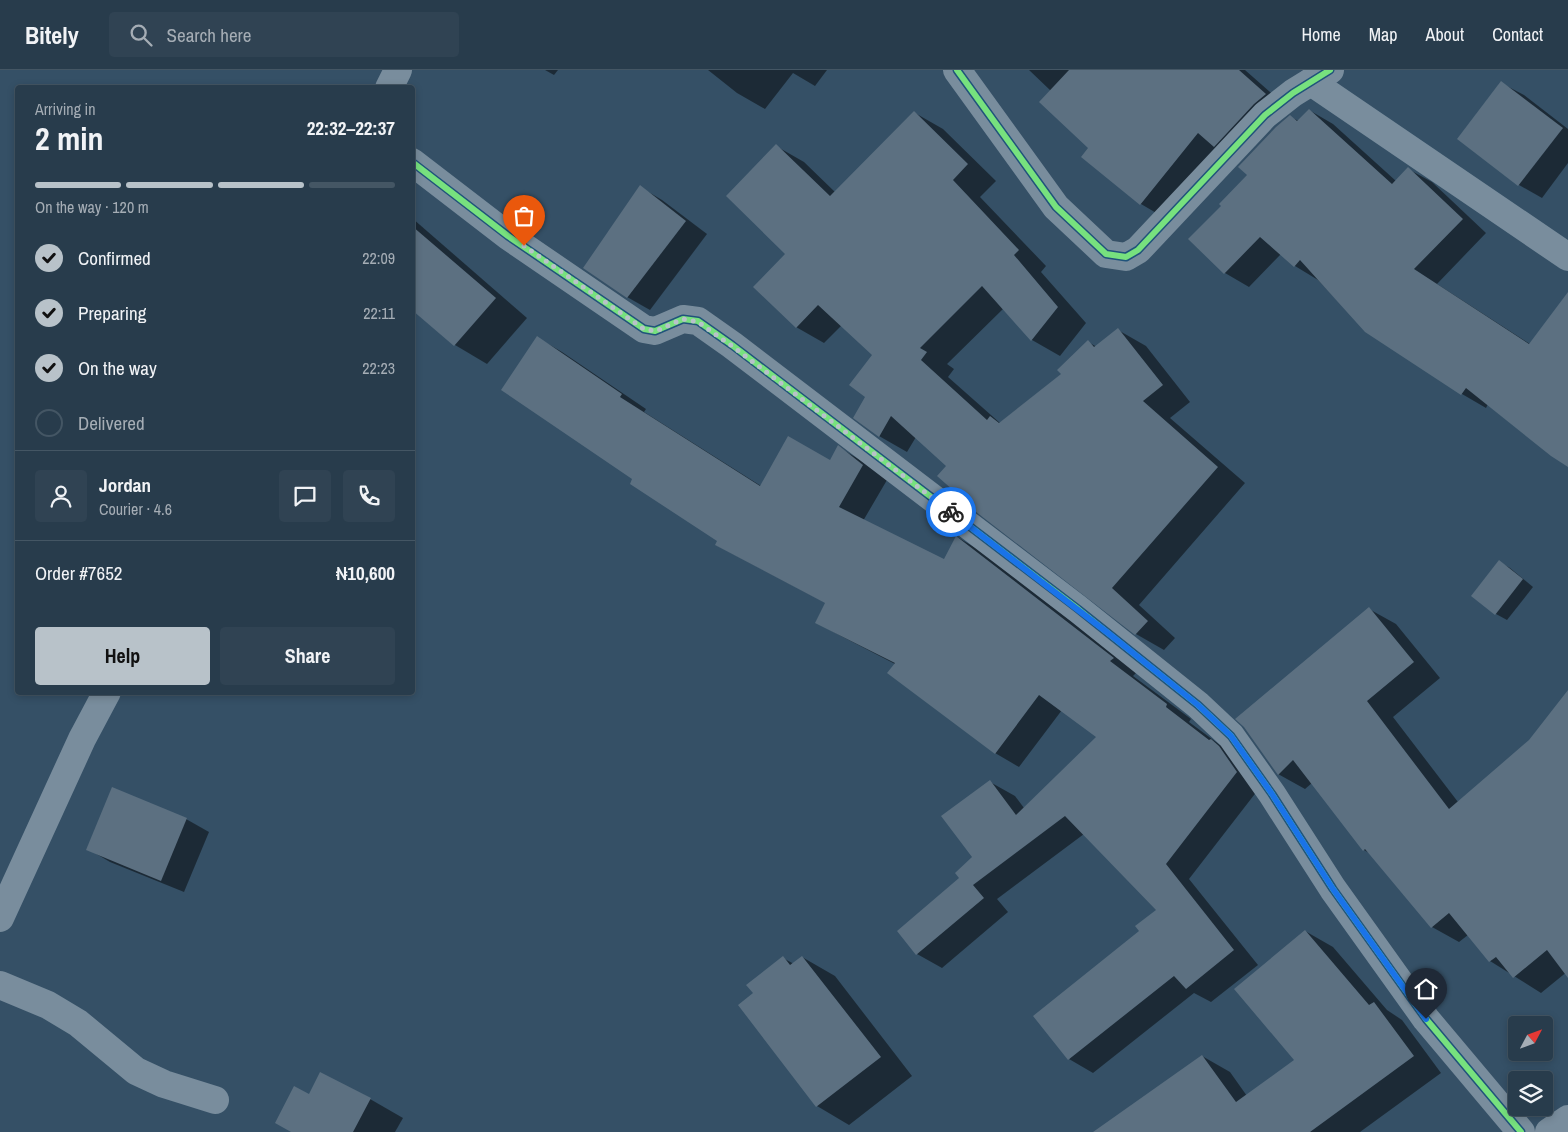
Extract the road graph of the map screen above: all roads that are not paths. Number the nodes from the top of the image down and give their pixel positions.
1 (398, 70) edge
2 (957, 70) edge
3 (1320, 76) edge
4 (390, 85) edge
5 (415, 164) edge
6 (1568, 257) edge
7 (105, 695) edge
8 (0, 918) edge
9 (0, 985) edge
10 (215, 1100) dead end
11 (1568, 1119) edge
12 (1520, 1132) edge
13 (1549, 1132) edge

1 - 4 street
2 - 3 street
3 - 6 street
5 - 12 street
7 - 8 street
9 - 10 street
11 - 13 street

